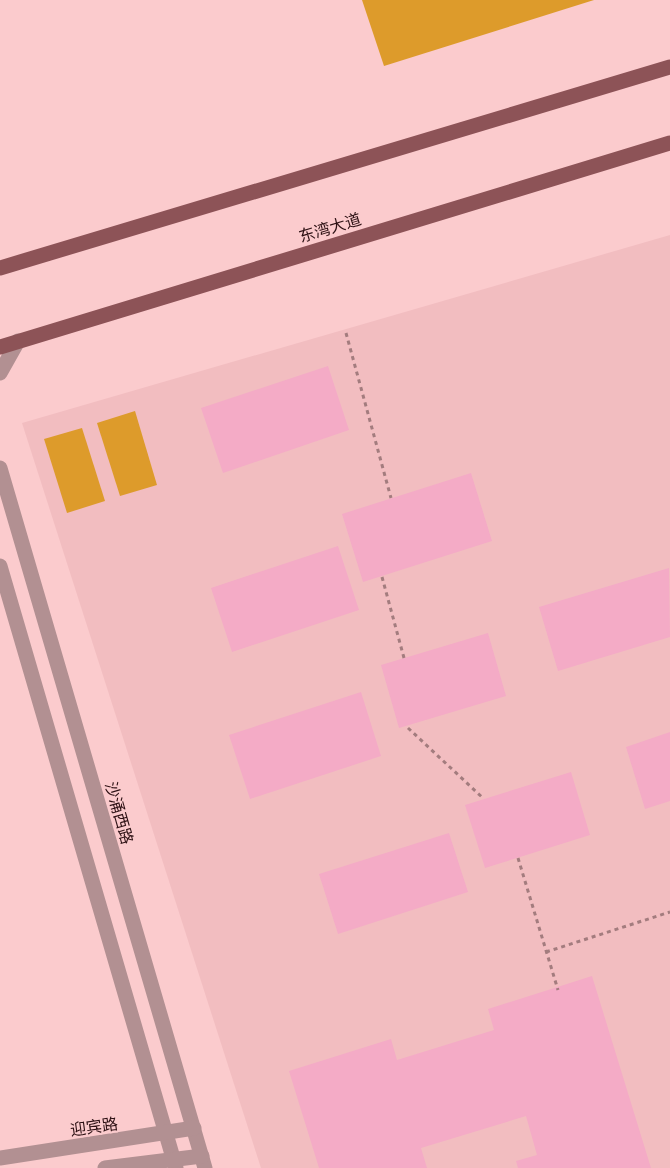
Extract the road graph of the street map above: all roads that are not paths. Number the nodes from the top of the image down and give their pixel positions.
1 (670, 67) edge
2 (670, 144) edge
3 (0, 268) edge
4 (18, 341) junction
5 (0, 347) edge
6 (0, 373) edge
7 (0, 468) edge
8 (0, 566) edge
9 (194, 1128) junction
10 (166, 1134) junction
11 (0, 1158) edge
12 (203, 1162) edge
13 (175, 1164) edge
14 (105, 1168) edge

1 - 3 main road
2 - 4 main road, 东湾大道
4 - 5 main road, 东湾大道
4 - 6 street
7 - 9 street, 沙涌西路
8 - 10 street
9 - 10 street, 迎宾路
9 - 12 street, 沙涌西路
10 - 11 street, 迎宾路
10 - 13 street
12 - 13 street
13 - 14 street

